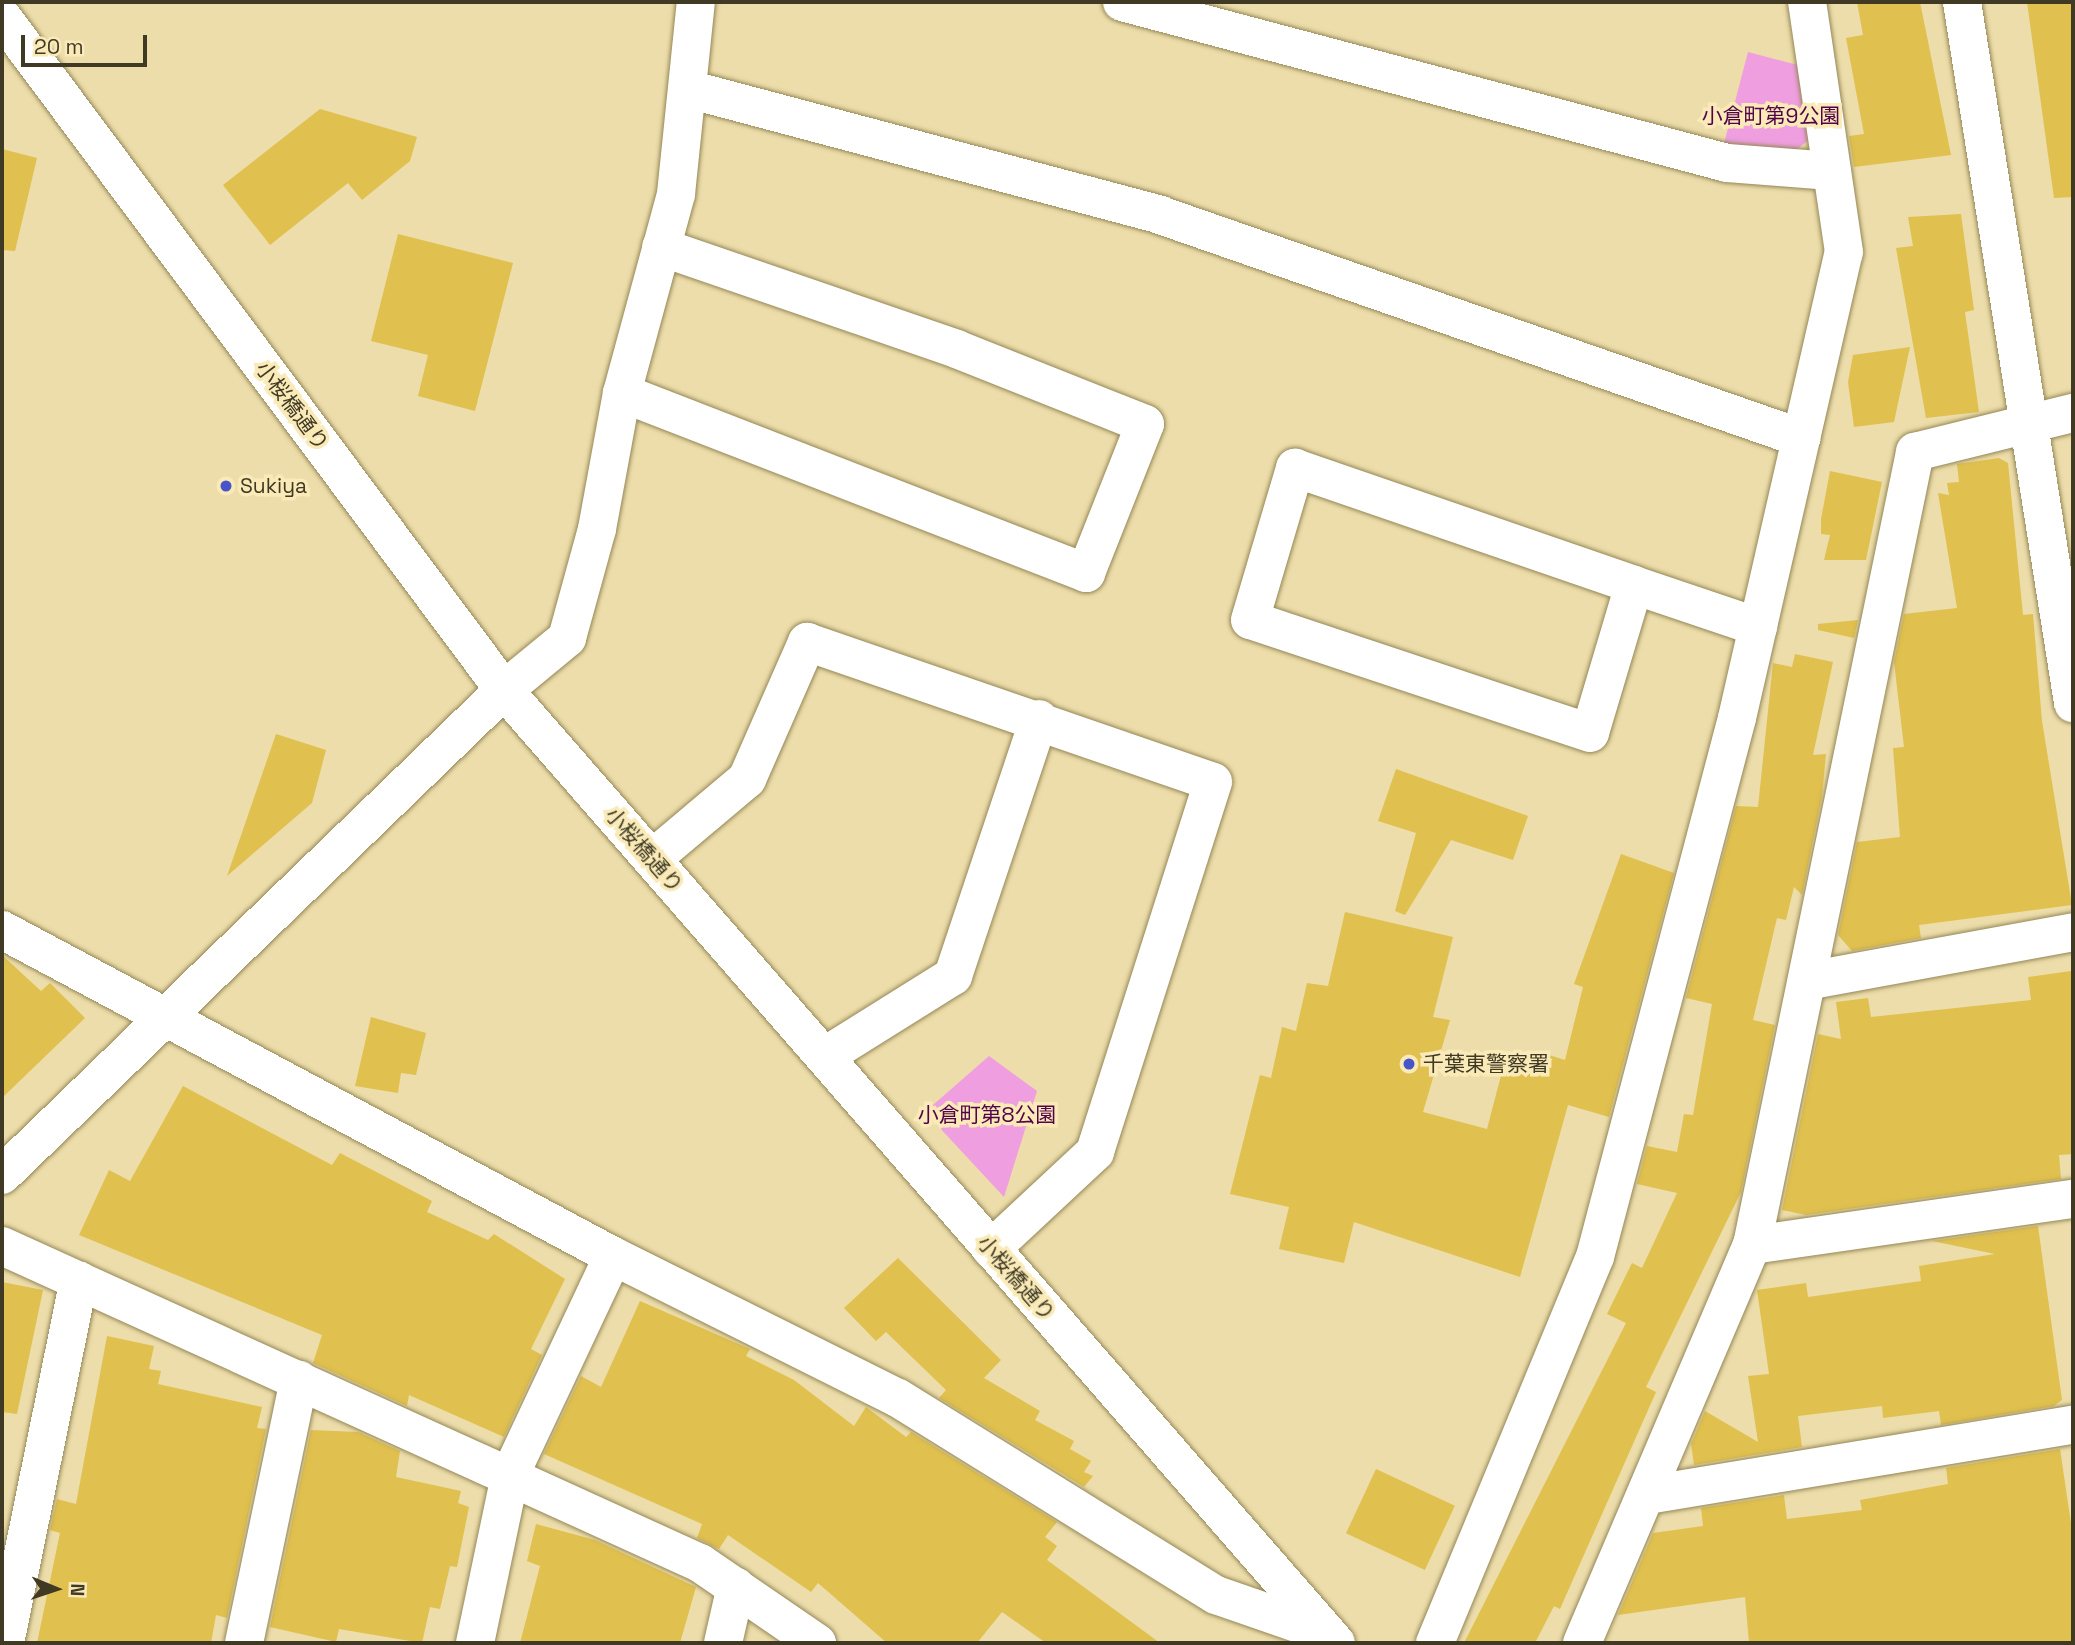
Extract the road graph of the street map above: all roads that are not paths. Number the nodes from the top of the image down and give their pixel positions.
1 (696, 2) edge
2 (1122, 2) edge
3 (1807, 2) edge
4 (1962, 2) edge
5 (2, 17) edge
6 (688, 89) junction
7 (1832, 171) junction
8 (661, 247) junction
9 (622, 393) junction
10 (2073, 413) edge
11 (2026, 420) junction
12 (1801, 439) junction
13 (1634, 584) junction
14 (1758, 627) junction
15 (504, 690) junction
16 (2073, 703) edge
17 (1039, 719) junction
18 (652, 859) junction
19 (2, 930) edge
20 (2073, 932) edge
21 (1807, 981) junction
22 (164, 1020) junction
23 (825, 1056) junction
24 (2, 1175) edge
25 (2073, 1199) edge
26 (1752, 1245) junction
27 (2, 1246) edge
28 (991, 1249) junction
29 (614, 1256) junction
30 (79, 1280) junction
31 (299, 1380) junction
32 (2073, 1425) edge
33 (510, 1475) junction
34 (1648, 1494) junction
35 (736, 1586) junction
36 (1325, 1639) edge
37 (5, 1643) edge
38 (244, 1643) edge
39 (475, 1643) edge
40 (723, 1643) edge
41 (817, 1643) edge
42 (1435, 1643) edge
43 (1582, 1643) edge

1 - 6 street
2 - 7 street
3 - 7 street
4 - 11 street
5 - 15 street, 小桜橋通り
6 - 8 street
6 - 12 street
7 - 12 street
8 - 9 street
8 - 9 street
9 - 15 street
10 - 11 street
11 - 16 street
11 - 21 street
12 - 14 street
13 - 13 street
13 - 14 street
14 - 42 street
15 - 18 street, 小桜橋通り
15 - 22 street
17 - 18 street
17 - 23 street
17 - 28 street
18 - 23 street, 小桜橋通り
19 - 22 street
20 - 21 street
21 - 26 street
22 - 24 street
22 - 29 street
23 - 28 street, 小桜橋通り
25 - 26 street
26 - 34 street
27 - 30 street
28 - 36 street, 小桜橋通り
29 - 33 street
29 - 36 street
30 - 31 street
30 - 37 street
31 - 33 street
31 - 38 street
32 - 34 street
33 - 35 street
33 - 39 street
34 - 43 street
35 - 40 street
35 - 41 street

